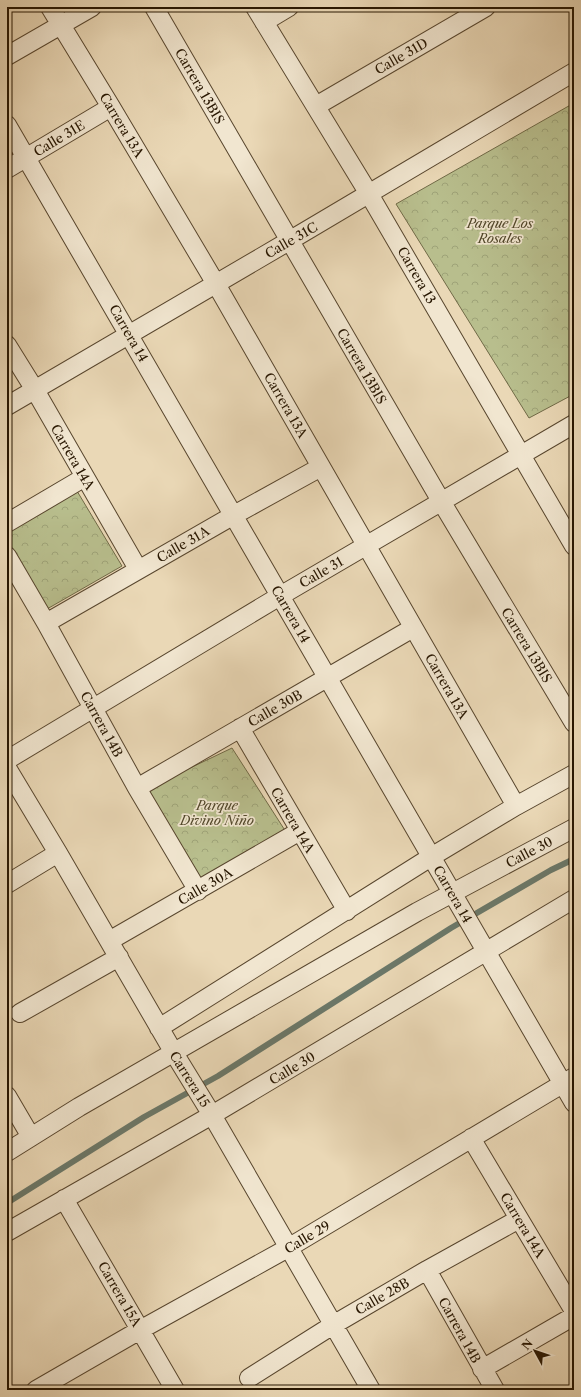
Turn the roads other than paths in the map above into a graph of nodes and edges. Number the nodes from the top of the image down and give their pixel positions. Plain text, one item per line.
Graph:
1 (50, 7) edge
2 (92, 7) edge
3 (154, 7) edge
4 (290, 7) edge
5 (486, 7) edge
6 (260, 14) edge
7 (61, 25) junction
8 (7, 56) edge
9 (574, 72) edge
10 (316, 106) junction
11 (111, 107) junction
12 (7, 125) edge
13 (26, 158) junction
14 (7, 169) edge
15 (370, 194) junction
16 (289, 241) junction
17 (216, 284) junction
18 (130, 335) junction
19 (7, 345) edge
20 (35, 390) junction
21 (7, 406) edge
22 (574, 424) edge
23 (521, 454) junction
24 (321, 466) junction
25 (85, 476) junction
26 (441, 501) junction
27 (234, 515) junction
28 (7, 523) edge
29 (573, 543) edge
30 (366, 545) junction
31 (7, 556) edge
32 (138, 569) junction
33 (280, 596) junction
34 (46, 623) junction
35 (413, 628) junction
36 (327, 677) junction
37 (93, 708) junction
38 (574, 723) edge
39 (240, 728) junction
40 (7, 760) edge
41 (7, 768) edge
42 (574, 774) edge
43 (137, 788) junction
44 (516, 806) junction
45 (574, 828) edge
46 (300, 831) junction
47 (58, 853) junction
48 (431, 858) junction
49 (7, 884) edge
50 (198, 890) junction
51 (574, 899) edge
52 (456, 900) junction
53 (347, 911) junction
54 (109, 941) junction
55 (486, 952) junction
56 (118, 956) junction
57 (20, 1013) dead end
58 (159, 1028) junction
59 (174, 1053) junction
60 (568, 1080) edge
61 (7, 1096) edge
62 (574, 1103) edge
63 (208, 1109) junction
64 (31, 1137) junction
65 (471, 1138) junction
66 (7, 1152) edge
67 (64, 1199) junction
68 (519, 1219) junction
69 (7, 1232) edge
70 (288, 1248) junction
71 (426, 1270) junction
72 (574, 1311) edge
73 (574, 1316) edge
74 (332, 1325) junction
75 (140, 1330) junction
76 (482, 1369) junction
77 (249, 1378) dead end
78 (36, 1390) edge
79 (175, 1390) edge
80 (371, 1390) edge
81 (495, 1390) edge

1 - 7 street, Carrera 13A
2 - 7 street
3 - 16 street, Carrera 13BIS
4 - 6 street
5 - 10 street, Calle 31D
6 - 10 street, Carrera 13
7 - 8 street
7 - 11 street, Carrera 13A
9 - 15 street, Calle 31C
10 - 15 street, Carrera 13
11 - 13 street, Calle 31E
11 - 17 street, Carrera 13A
12 - 13 street, Carrera 14
13 - 14 street, Calle 31E
13 - 18 street, Carrera 14
15 - 16 street, Calle 31C
15 - 23 street, Carrera 13
16 - 17 street, Calle 31C
16 - 26 street, Carrera 13BIS
17 - 18 street, Calle 31C
17 - 24 street, Carrera 13A
18 - 20 street, Calle 31C
18 - 27 street, Carrera 14
19 - 20 street, Carrera 14A
20 - 21 street, Calle 31C
20 - 25 street, Carrera 14A
22 - 23 street, Calle 31
23 - 26 street, Calle 31
23 - 29 street, Carrera 13
24 - 27 street, Calle 31A
24 - 30 street, Carrera 13A
25 - 28 street
25 - 32 street, Carrera 14A
26 - 30 street, Calle 31
26 - 38 street, Carrera 13BIS
27 - 32 street, Calle 31A
27 - 33 street, Carrera 14
30 - 33 street, Calle 31
30 - 35 street, Carrera 13A
31 - 34 street, Carrera 14B
32 - 34 street, Calle 31A
33 - 36 street, Carrera 14
33 - 37 street, Calle 31
34 - 37 street, Carrera 14B
35 - 36 street, Calle 30B
35 - 44 street, Carrera 13A
36 - 39 street, Calle 30B
36 - 48 street, Carrera 14
37 - 40 street, Calle 31
37 - 43 street, Carrera 14B
39 - 43 street, Calle 30B
39 - 46 street, Carrera 14A
41 - 47 street, Carrera 15
42 - 44 street
43 - 50 street, Carrera 14B
44 - 48 street
45 - 52 street, Calle 30
46 - 50 street, Calle 30A
46 - 53 street, Carrera 14A
47 - 49 street
47 - 54 street, Carrera 15
48 - 52 street, Carrera 14
48 - 53 street
50 - 54 street, Calle 30A
51 - 55 street, Calle 30
52 - 55 street, Carrera 14
52 - 59 street, Calle 30
53 - 58 street
54 - 56 street, Carrera 15
55 - 60 street, Carrera 14
55 - 63 street, Calle 30
56 - 57 street
56 - 58 street, Carrera 15
58 - 59 street, Carrera 15
59 - 63 street, Carrera 15
59 - 64 street, Calle 30
60 - 62 street, Carrera 14
60 - 65 street, Calle 29
61 - 64 street
63 - 67 street, Calle 30
63 - 70 street, Carrera 15
64 - 66 street, Calle 30
65 - 68 street, Carrera 14A
65 - 70 street, Calle 29
67 - 69 street, Calle 30
67 - 75 street, Carrera 15A
68 - 71 street, Calle 28B
68 - 72 street, Carrera 14A
70 - 74 street, Carrera 15
70 - 75 street, Calle 29
71 - 74 street, Calle 28B
71 - 76 street, Carrera 14B
73 - 76 street
74 - 77 street, Calle 28B
74 - 80 street, Carrera 15
75 - 78 street, Calle 29
75 - 79 street, Carrera 15A
76 - 81 street, Carrera 14B

